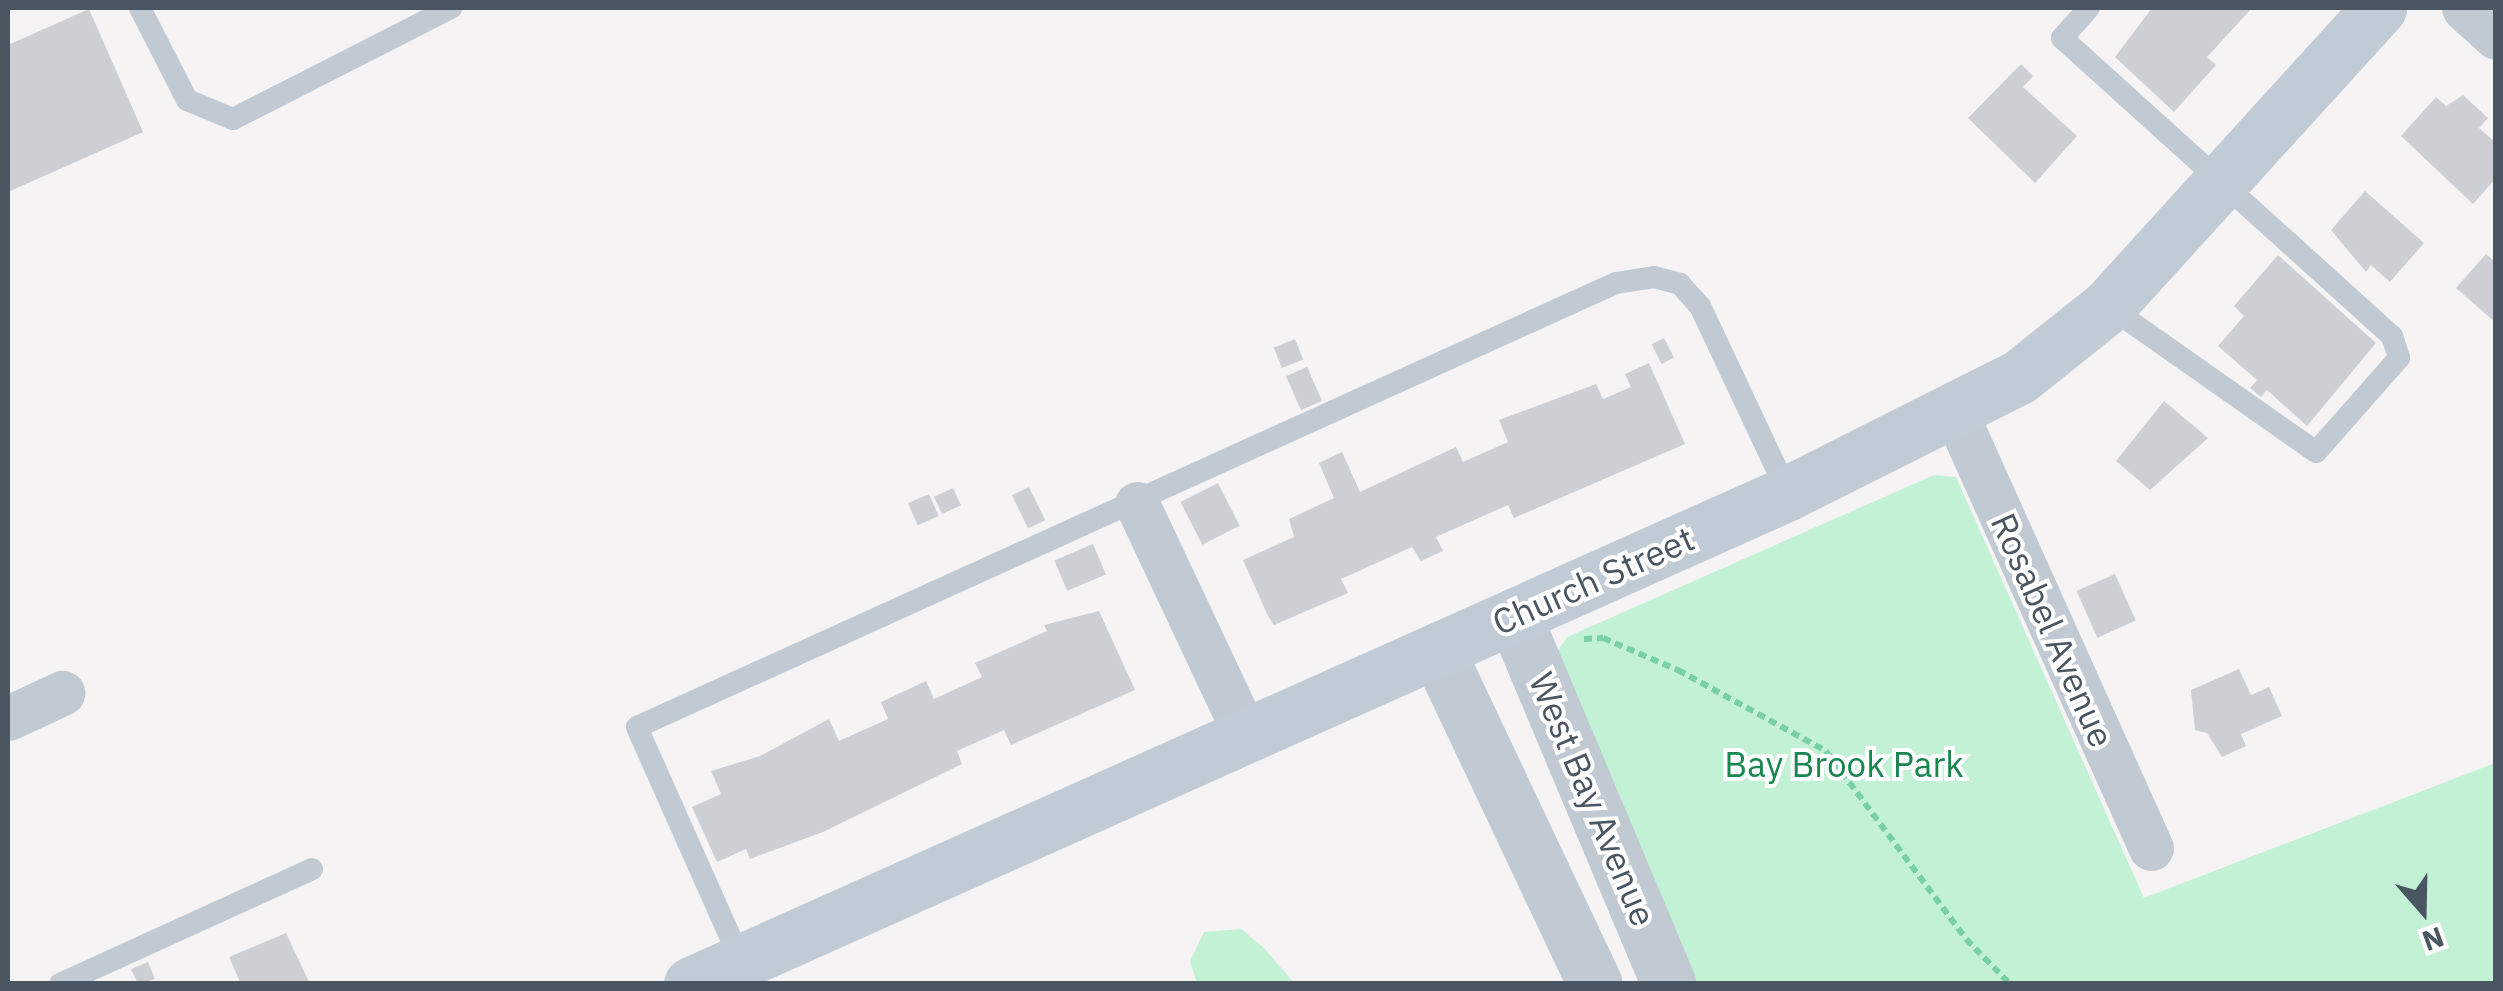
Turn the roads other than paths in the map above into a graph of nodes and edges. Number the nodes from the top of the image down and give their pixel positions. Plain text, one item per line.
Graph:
1 (140, 8) edge
2 (452, 8) edge
3 (2089, 8) edge
4 (2378, 8) edge
5 (2464, 8) edge
6 (2496, 36) edge
7 (2220, 184) junction
8 (2108, 306) junction
9 (1954, 412) junction
10 (1788, 494) junction
11 (1138, 504) junction
12 (1514, 616) junction
13 (1437, 650) junction
14 (62, 694) dead end
15 (8, 718) edge
16 (1246, 736) junction
17 (2151, 848) dead end
18 (312, 869) dead end
19 (741, 961) junction
20 (60, 984) edge
21 (691, 984) edge
22 (1595, 984) edge
23 (1668, 984) edge

1 - 2 lane
3 - 7 lane
4 - 7 main road, Church Street
5 - 6 street
7 - 8 main road, Church Street
7 - 8 lane
8 - 9 main road, Church Street
9 - 10 main road, Church Street
9 - 17 street, Rosabel Avenue
10 - 11 lane
10 - 12 main road, Church Street
11 - 16 street
11 - 19 lane
12 - 13 main road, Church Street
12 - 23 street, West Bay Avenue
13 - 16 main road, Church Street
13 - 22 street
14 - 15 street
16 - 19 main road, Church Street
18 - 20 lane
19 - 21 main road, Church Street

